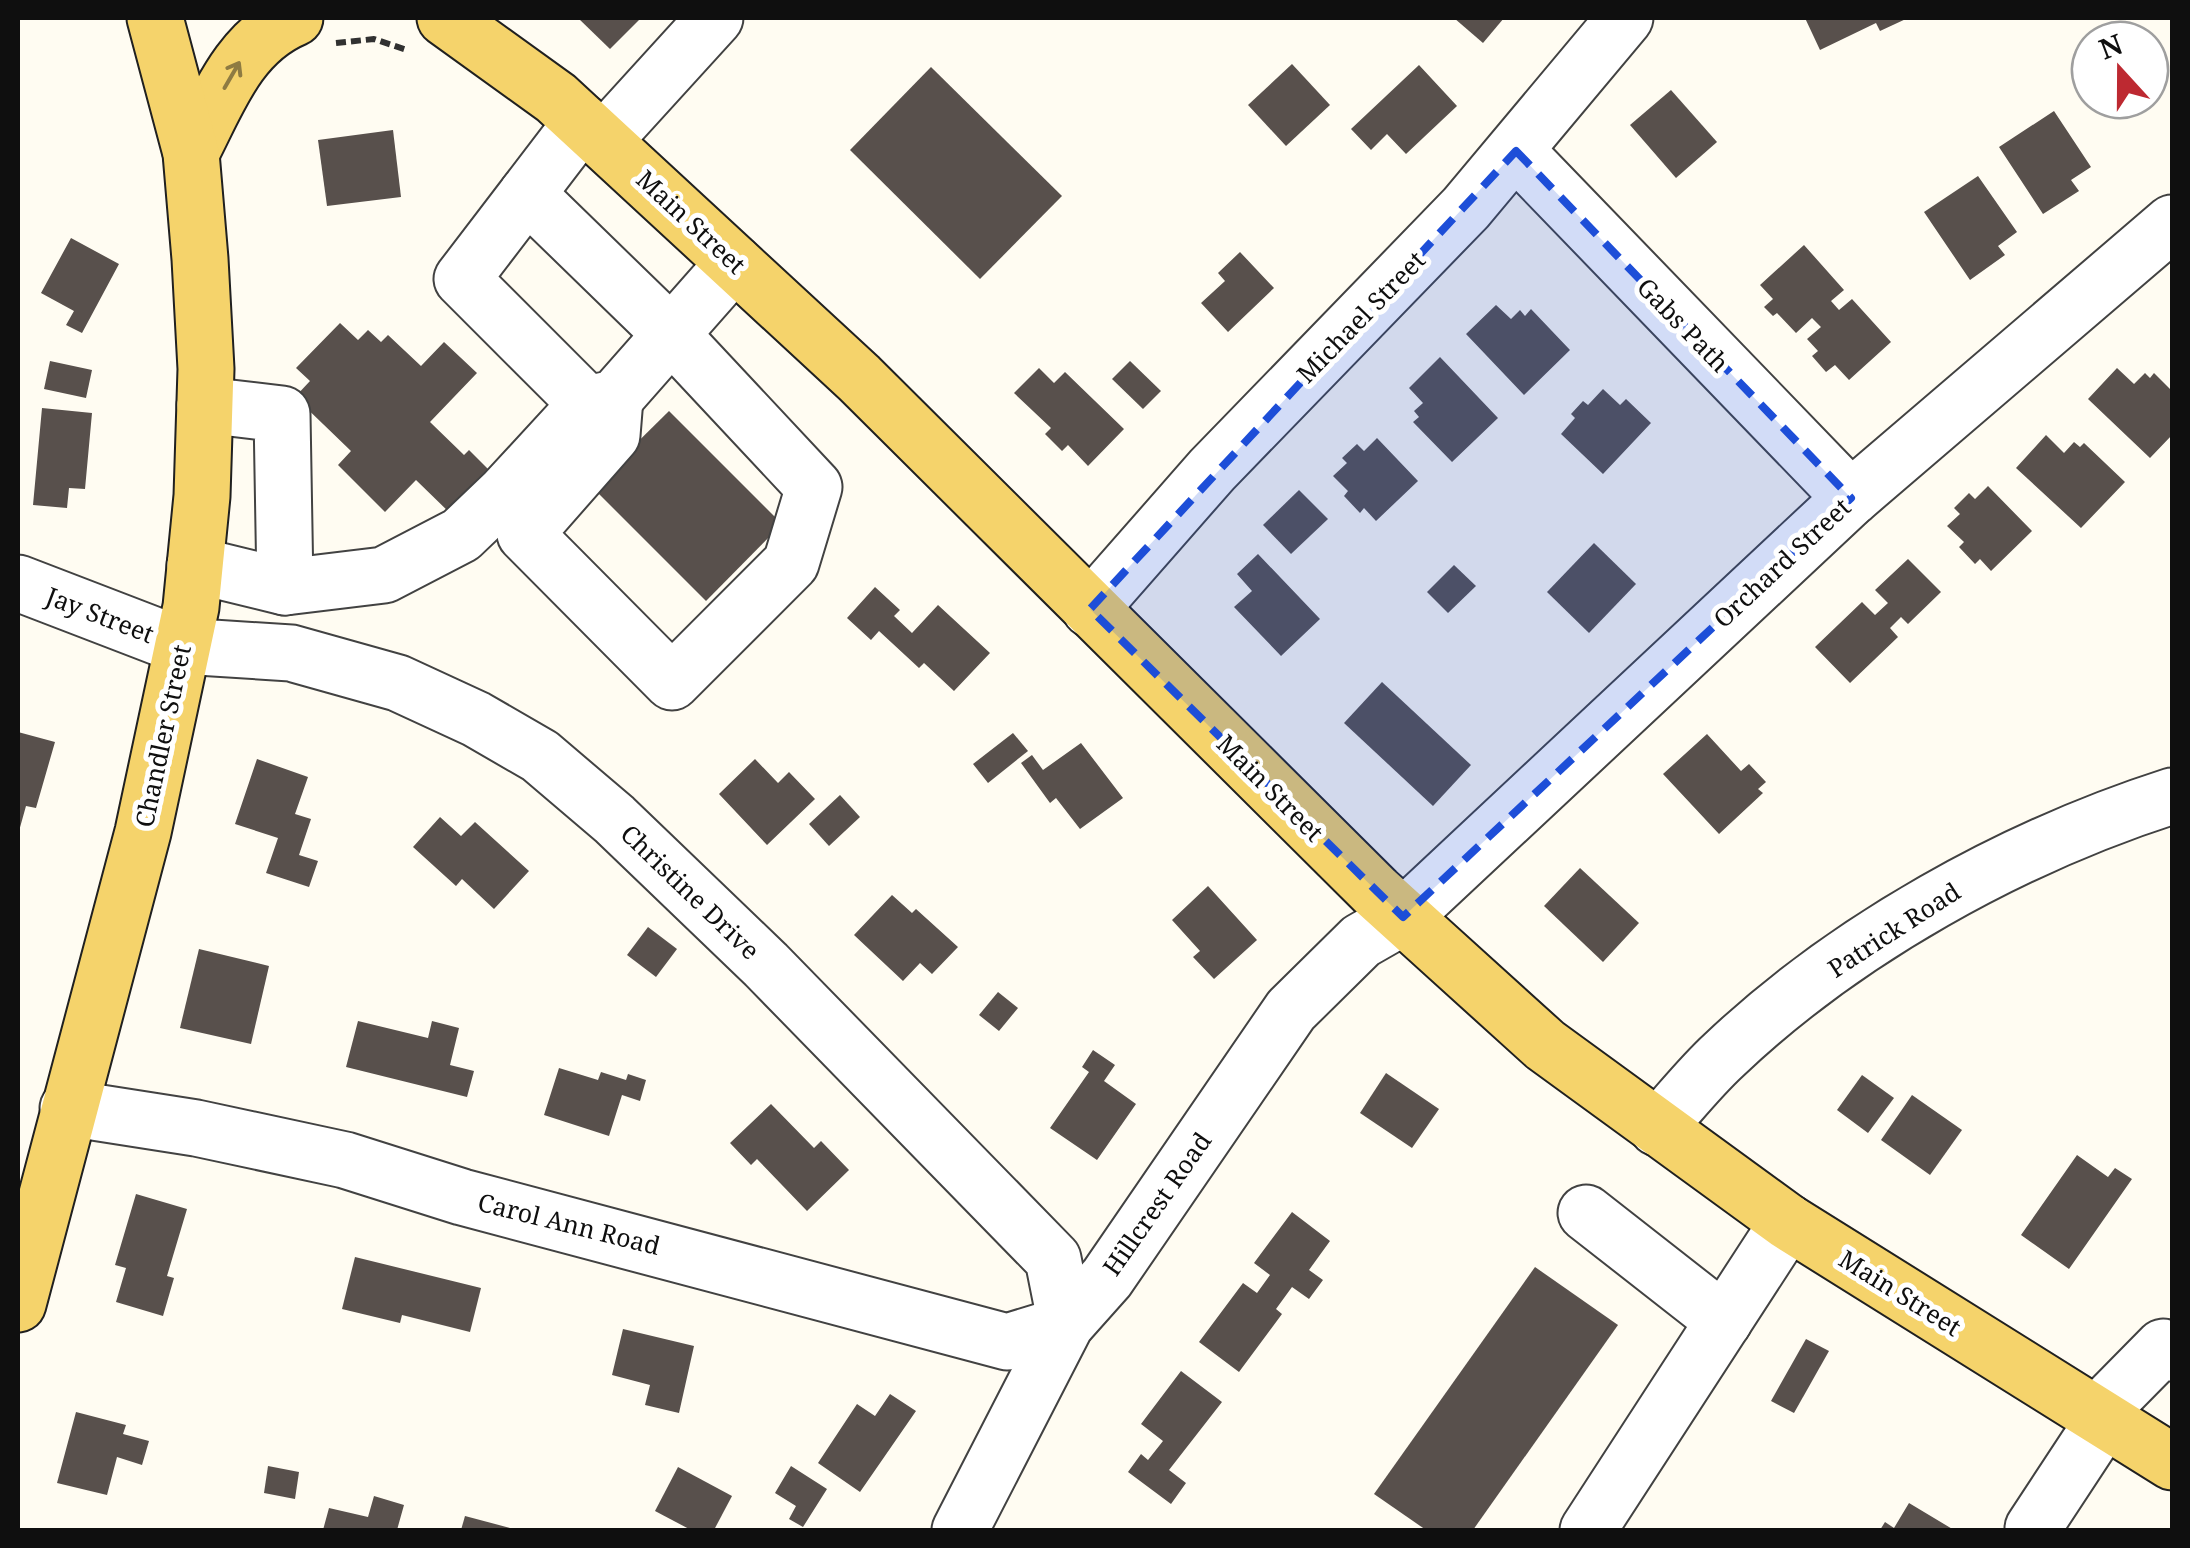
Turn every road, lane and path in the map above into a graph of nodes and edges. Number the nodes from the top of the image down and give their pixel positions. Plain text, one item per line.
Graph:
1 (155, 18) edge
2 (715, 18) edge
3 (1625, 18) edge
4 (309, 31) edge
5 (427, 34) edge
6 (593, 132) junction
7 (1516, 151) junction
8 (192, 153) junction
9 (527, 194) junction
10 (2172, 224) edge
11 (734, 263) junction
12 (670, 333) junction
13 (601, 401) junction
14 (205, 405) junction
15 (1851, 498) junction
16 (195, 565) junction
17 (18, 583) edge
18 (285, 587) junction
19 (1090, 609) junction
20 (182, 646) junction
21 (2172, 796) edge
22 (1404, 917) junction
23 (68, 1108) junction
24 (1657, 1128) junction
25 (1586, 1214) dead end
26 (1788, 1222) junction
27 (18, 1304) edge
28 (1724, 1321) junction
29 (1066, 1324) junction
30 (2172, 1354) edge
31 (2100, 1418) junction
32 (2172, 1462) edge
33 (960, 1530) edge
34 (1588, 1530) edge
35 (2032, 1530) edge

1 - 8 main road, Chandler Street
2 - 6 street
3 - 7 street, Michael Street
4 - 5 path
8 -> 4 main road
5 - 6 main road, Main Street
6 - 9 street
6 - 11 main road, Main Street
7 - 15 street, Gabs Path
7 - 19 street, Michael Street
8 - 14 main road, Chandler Street
9 - 12 street
9 - 13 street
10 - 15 street, Orchard Street
11 - 12 street
11 - 19 main road, Main Street
12 - 13 street
12 - 13 street
13 - 18 street
14 - 16 main road, Chandler Street
14 - 18 street
15 - 22 street, Orchard Street
16 - 18 street
16 - 20 main road, Chandler Street
17 - 20 street, Jay Street
19 - 22 main road, Main Street
20 - 23 main road, Chandler Street
20 - 29 street, Christine Drive
21 - 24 street, Patrick Road
22 - 24 main road, Main Street
22 - 29 street, Hillcrest Road
23 - 27 main road, Chandler Street
23 - 29 street, Carol Ann Road
24 - 26 main road, Main Street
25 - 28 street
26 - 28 street
26 - 31 main road, Main Street
28 - 34 street
29 - 33 street, Hillcrest Road
30 - 31 street
31 - 32 main road, Main Street
31 - 35 street

